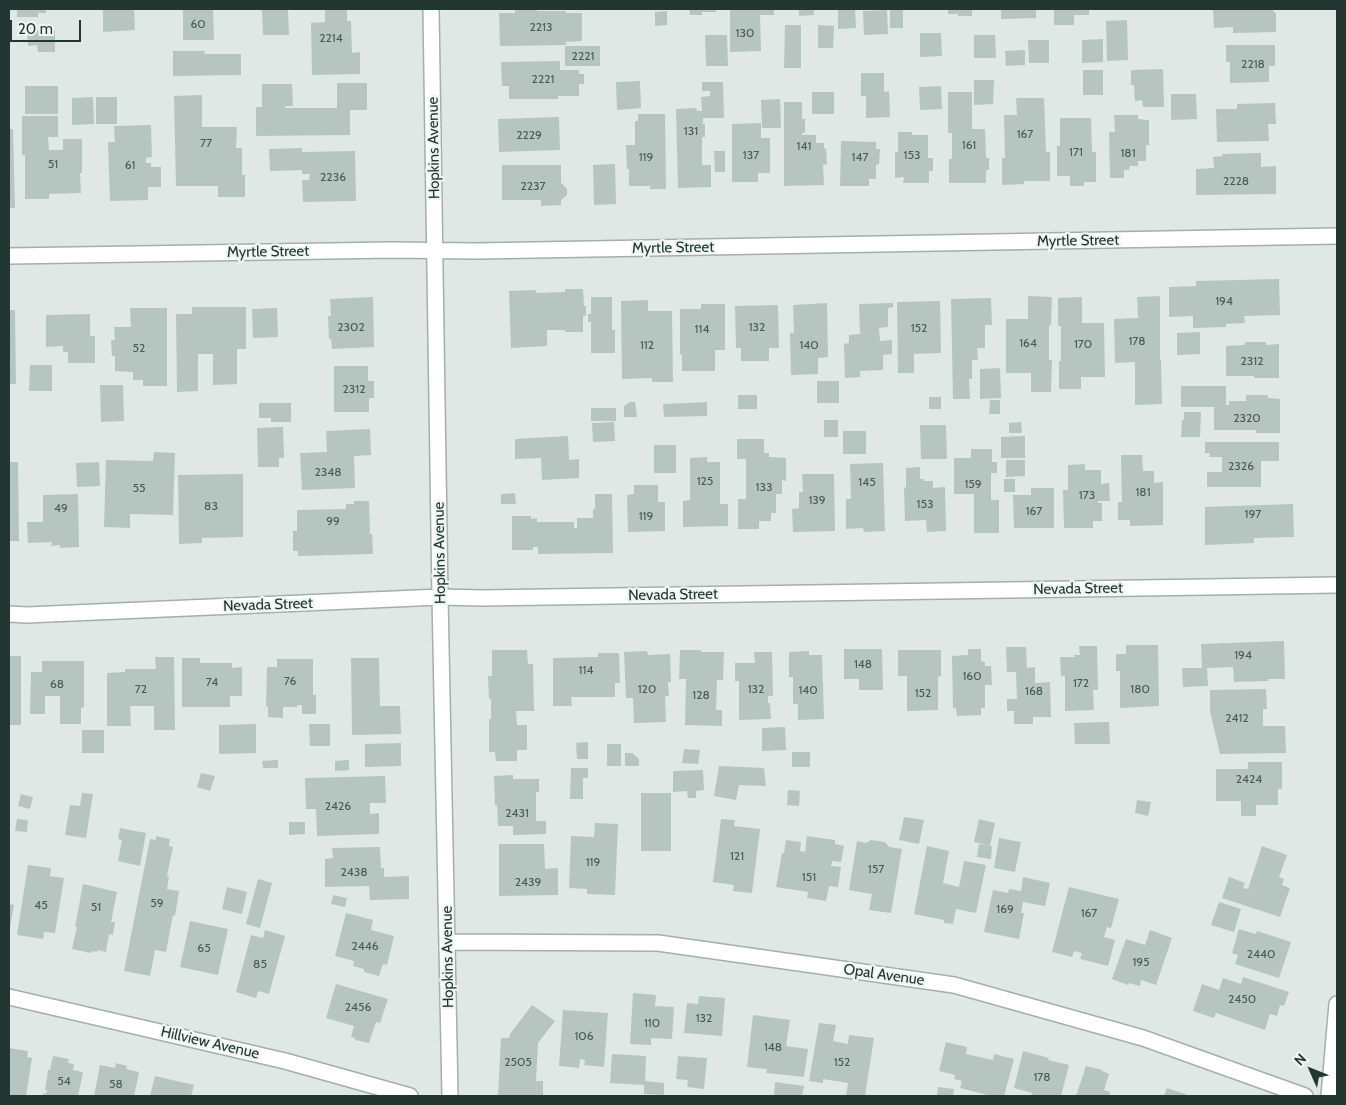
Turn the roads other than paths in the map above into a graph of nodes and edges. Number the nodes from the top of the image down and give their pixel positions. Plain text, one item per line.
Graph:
1 (431, 9) edge
2 (1337, 236) edge
3 (435, 251) junction
4 (9, 256) edge
5 (1337, 585) edge
6 (440, 597) junction
7 (9, 614) edge
8 (447, 942) junction
9 (9, 997) edge
10 (1337, 1004) edge
11 (410, 1096) edge
12 (450, 1096) edge
13 (1305, 1096) edge
14 (1329, 1096) edge

1 - 3 street, Hopkins Avenue
2 - 3 street, Myrtle Street
3 - 4 street, Myrtle Street
3 - 6 street, Hopkins Avenue
5 - 6 street, Nevada Street
6 - 7 street, Nevada Street
6 - 8 street, Hopkins Avenue
8 - 12 street, Hopkins Avenue
8 - 13 street, Opal Avenue
9 - 11 street, Hillview Avenue
10 - 14 street

